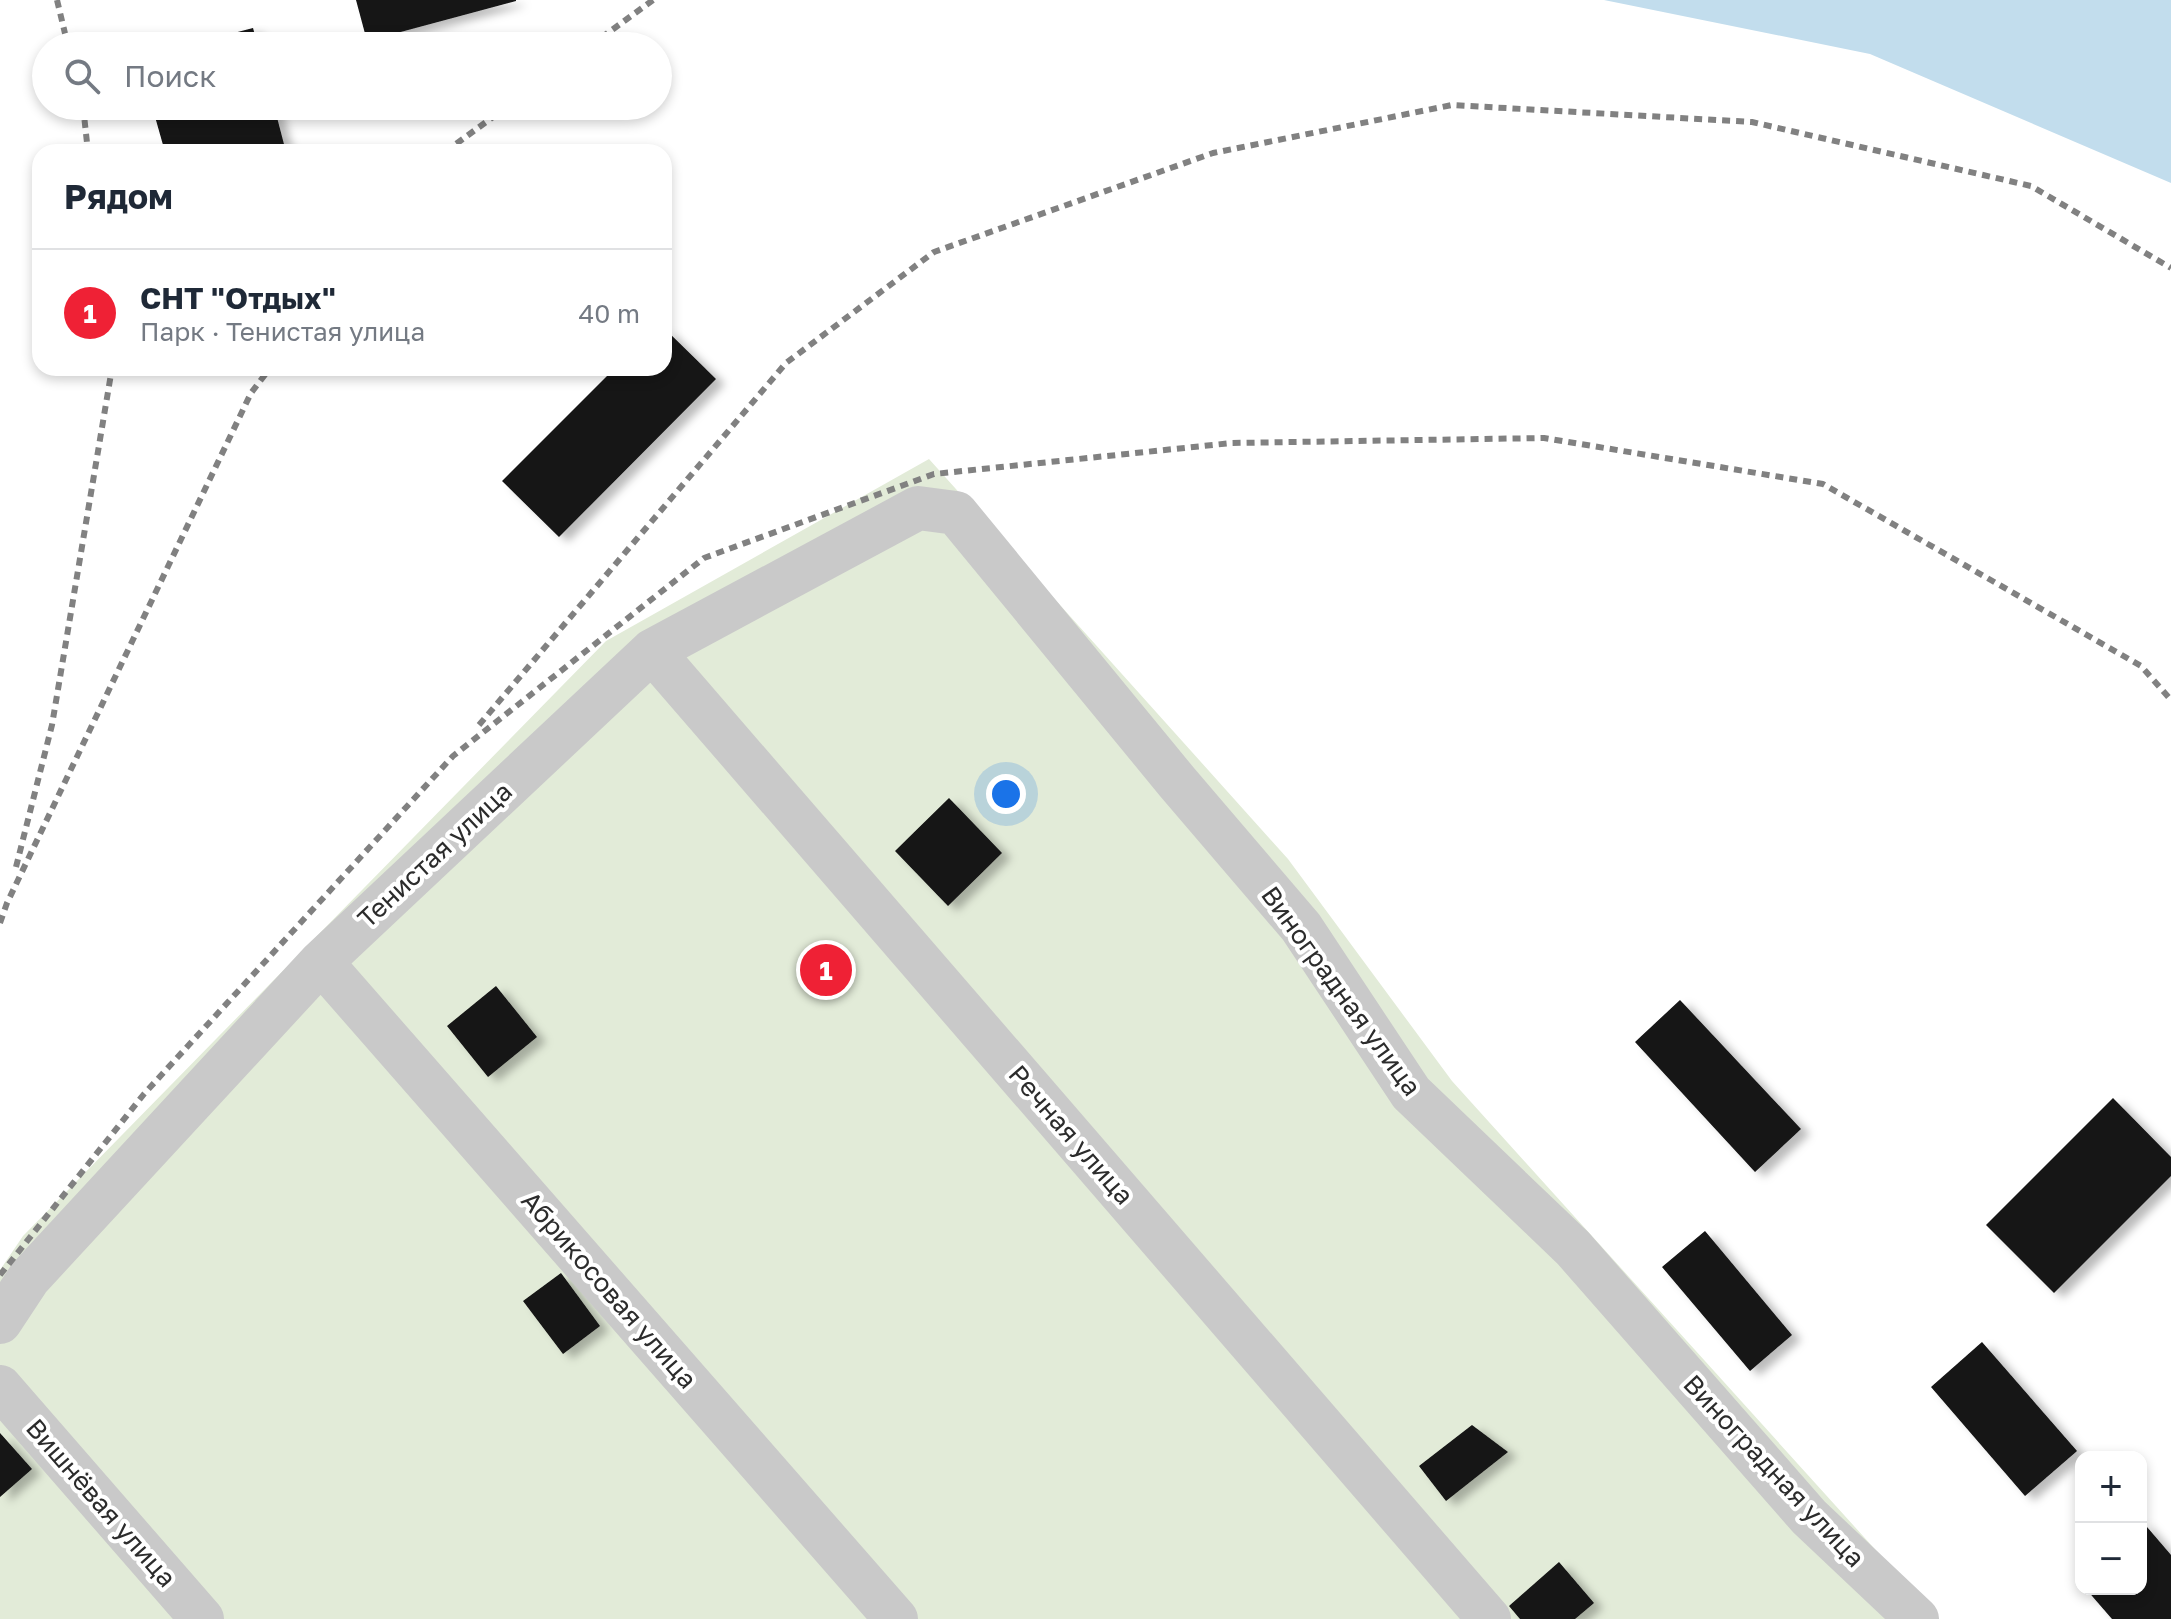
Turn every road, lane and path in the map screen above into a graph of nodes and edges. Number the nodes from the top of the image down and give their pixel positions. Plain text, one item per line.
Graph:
1 (956, 513) joint
2 (652, 651) junction
3 (321, 962) junction
4 (0, 1322) edge
5 (0, 1387) edge
6 (202, 1619) edge
7 (896, 1619) edge
8 (1489, 1619) edge
9 (1917, 1619) edge

1 - 2 street, Тенистая улица
1 - 9 street, Виноградная улица
2 - 3 street, Тенистая улица
2 - 8 street, Речная улица
3 - 4 street, Тенистая улица
3 - 7 street, Абрикосовая улица
5 - 6 street, Вишнёвая улица

